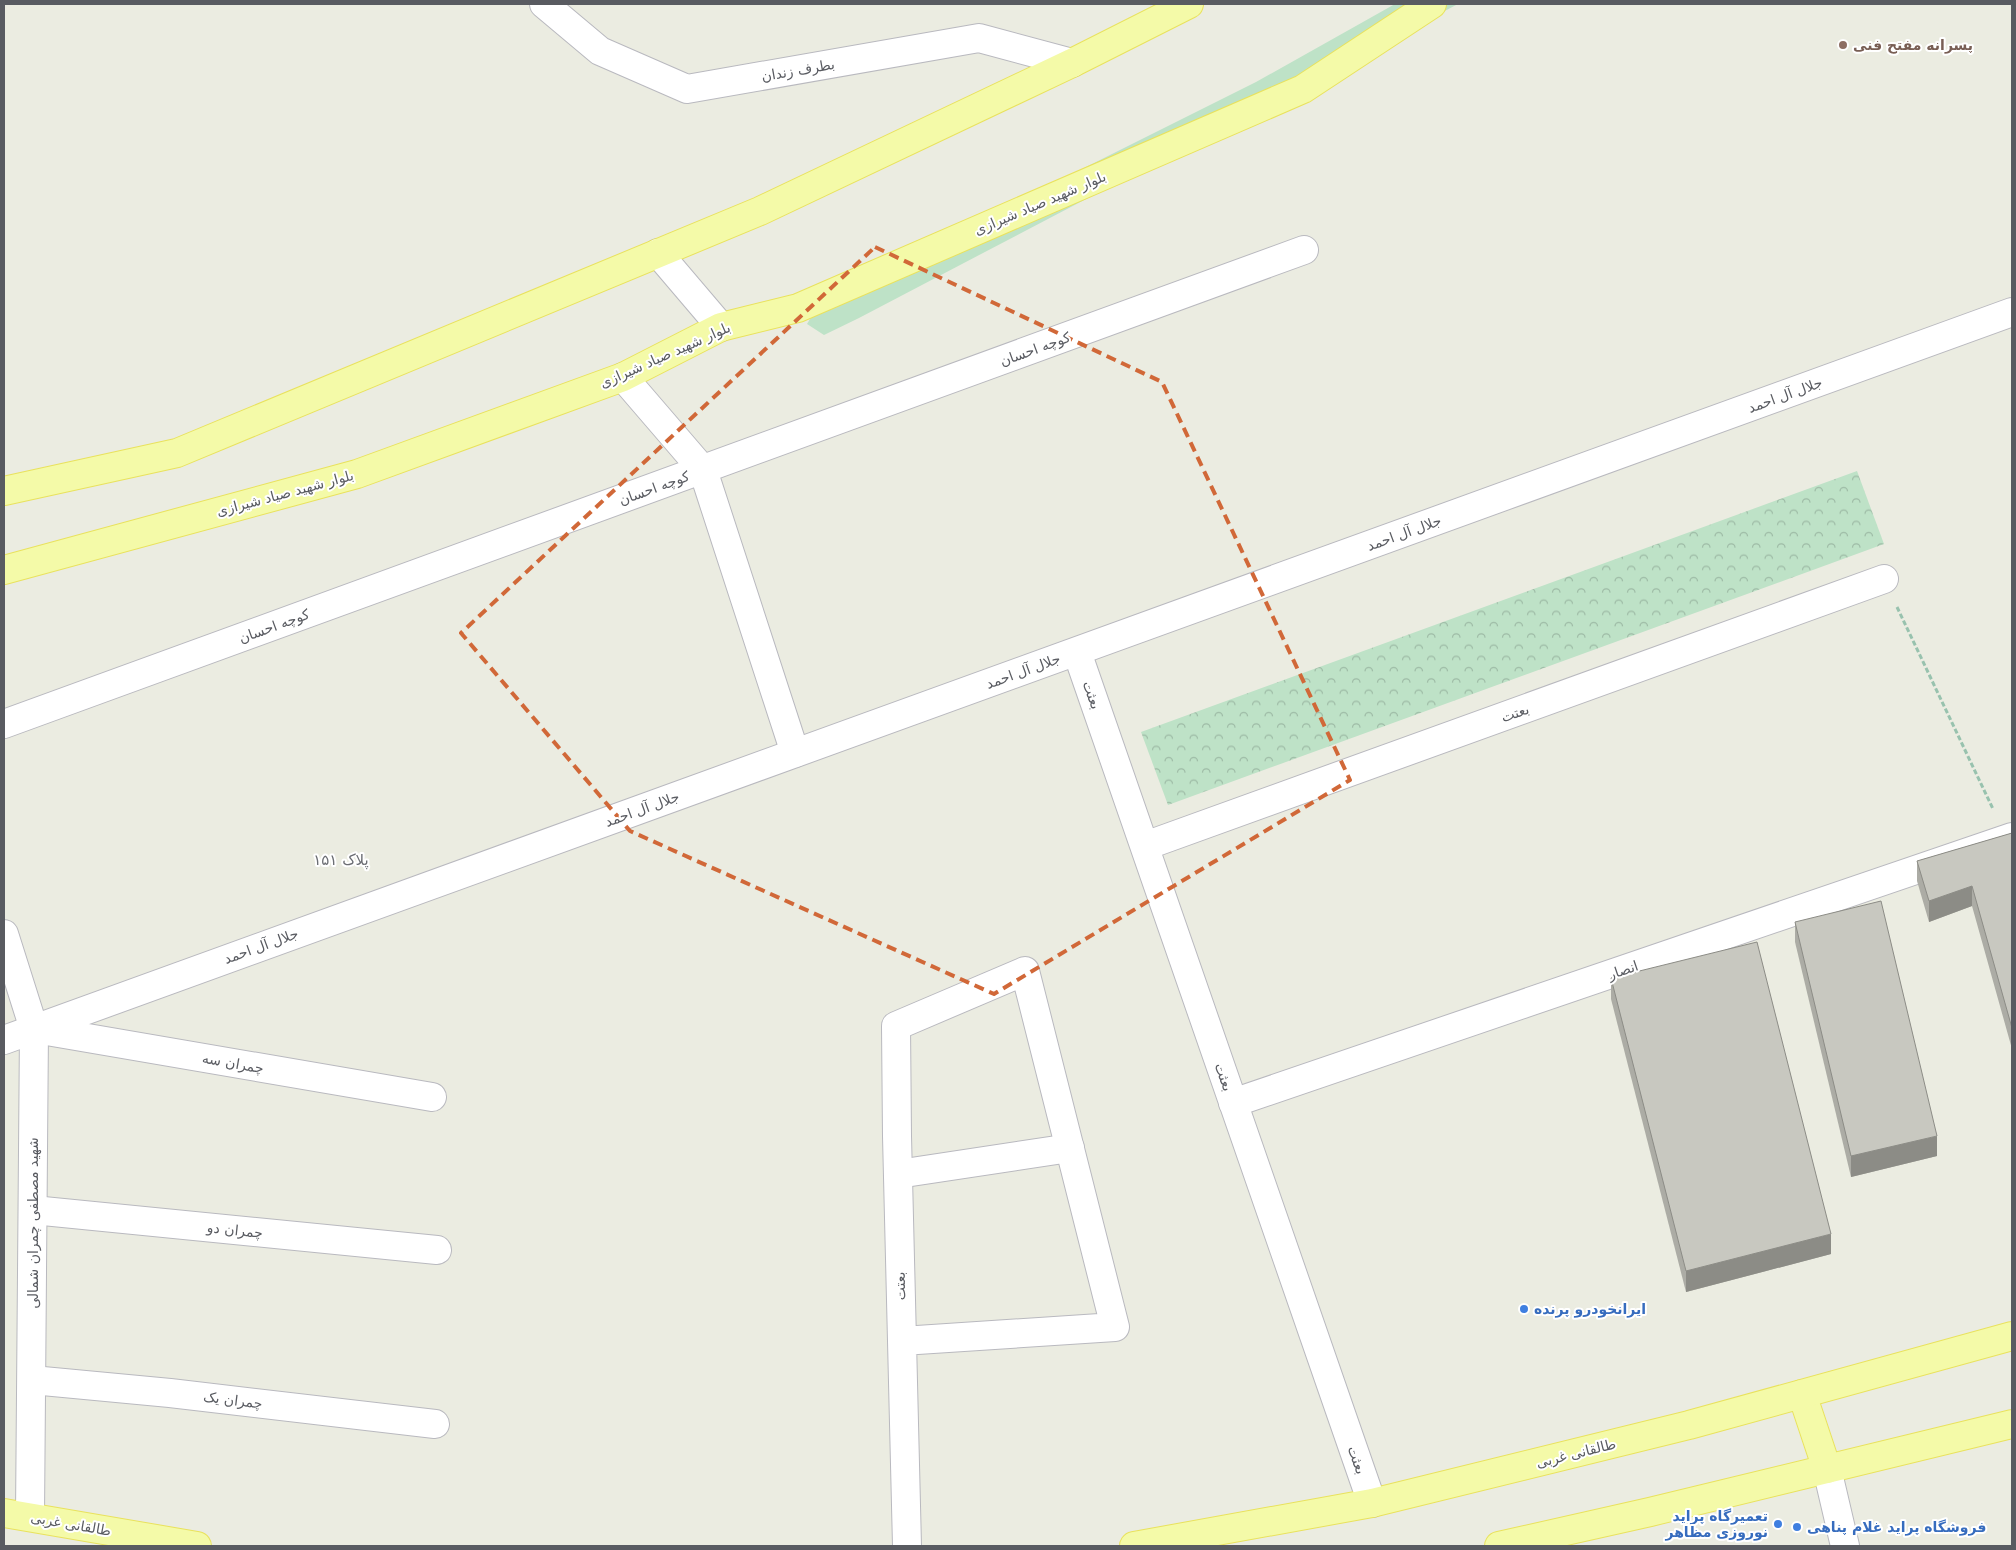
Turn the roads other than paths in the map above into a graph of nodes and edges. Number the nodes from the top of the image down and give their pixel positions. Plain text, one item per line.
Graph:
1 (544, 4) edge
2 (1190, 4) edge
3 (1432, 4) edge
4 (1072, 64) junction
5 (1304, 250) dead end
6 (658, 253) junction
7 (2012, 312) edge
8 (721, 328) junction
9 (623, 377) junction
10 (703, 470) junction
11 (4, 491) edge
12 (4, 570) edge
13 (1884, 579) road end
14 (1077, 652) junction
15 (4, 724) edge
16 (795, 753) junction
17 (2009, 838) edge
18 (1145, 846) junction
19 (4, 934) edge
20 (34, 1029) junction
21 (4, 1040) edge
22 (432, 1097) dead end
23 (1233, 1103) junction
24 (1070, 1148) junction
25 (898, 1174) junction
26 (33, 1210) junction
27 (437, 1250) dead end
28 (2012, 1336) edge
29 (902, 1341) junction
30 (32, 1380) junction
31 (1802, 1394) junction
32 (435, 1424) dead end
33 (2012, 1424) edge
34 (1827, 1469) junction
35 (1372, 1503) junction
36 (17, 1514) edge
37 (1512, 1545) edge
38 (197, 1546) edge
39 (907, 1546) edge
40 (1134, 1546) edge
41 (1845, 1546) edge

1 - 4 street, بطرف زندان
2 - 4 main road
3 - 8 main road, بلوار شهید صیاد شیرازی
4 - 6 main road
5 - 10 street, کوچه احسان
6 - 8 street
6 - 11 main road
7 - 14 street, جلال آل احمد
8 - 9 main road, بلوار شهید صیاد شیرازی
9 - 10 street
9 - 12 main road, بلوار شهید صیاد شیرازی
10 - 15 street, کوچه احسان
10 - 16 street
13 - 18 street, بعتت
14 - 16 street, جلال آل احمد
14 - 18 street, بعثت
16 - 20 street, جلال آل احمد
17 - 23 street, انصار
18 - 23 street, بعثت
19 - 20 street, شهید مصطفی چمران شمالی
20 - 21 street, جلال آل احمد
20 - 22 street, چمران سه
20 - 26 street, شهید مصطفی چمران شمالی
23 - 35 street, بعثت
24 - 25 street
24 - 25 street, بعتت
24 - 29 street
25 - 29 street, بعتت
26 - 27 street, چمران دو
26 - 30 street, شهید مصطفی چمران شمالی
28 - 31 main road, طالقانی غربی
29 - 39 street, بعتت
30 - 32 street, چمران یک
30 - 36 street, شهید مصطفی چمران شمالی
31 - 34 main road
31 - 35 main road, طالقانی غربی
33 - 34 main road
34 - 37 main road
34 - 41 street
35 - 40 main road, طالقانی غربی
36 - 38 main road, طالقانی غربی

